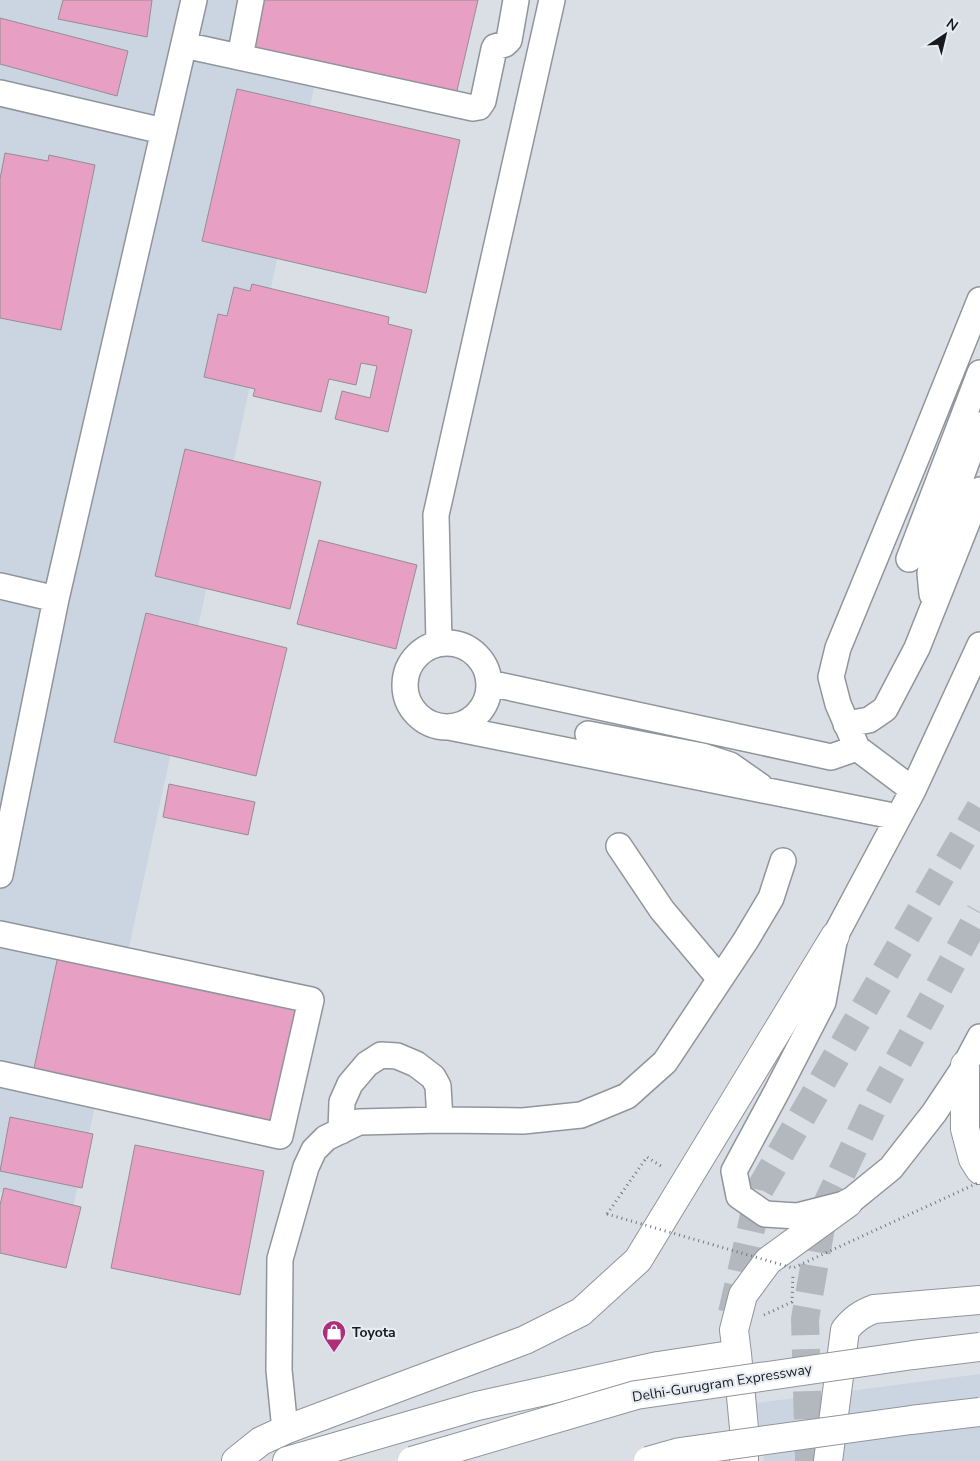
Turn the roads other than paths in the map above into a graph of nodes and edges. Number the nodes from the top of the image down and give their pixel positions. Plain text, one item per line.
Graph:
1 (194, 0) edge
2 (251, 0) edge
3 (552, 0) edge
4 (507, 4) edge
5 (184, 45) junction
6 (240, 57) junction
7 (0, 93) edge
8 (163, 131) junction
9 (980, 300) edge
10 (980, 373) edge
11 (980, 425) edge
12 (980, 490) edge
13 (909, 559) dead end
14 (0, 586) edge
15 (56, 599) junction
16 (933, 609) junction
17 (439, 643) junction
18 (980, 645) edge
19 (489, 683) junction
20 (846, 724) junction
21 (449, 727) junction
22 (588, 734) dead end
23 (857, 748) junction
24 (912, 790) junction
25 (768, 791) junction
26 (898, 817) junction
27 (619, 846) dead end
28 (783, 861) dead end
29 (0, 875) edge
30 (0, 934) edge
31 (834, 936) junction
32 (720, 979) junction
33 (980, 1037) edge
34 (965, 1065) junction
35 (0, 1074) edge
36 (440, 1120) junction
37 (341, 1131) junction
38 (980, 1170) edge
39 (848, 1203) junction
40 (980, 1300) edge
41 (980, 1347) edge
42 (737, 1354) junction
43 (980, 1412) edge
44 (285, 1430) junction
45 (236, 1461) edge
46 (287, 1461) edge
47 (412, 1461) edge
48 (648, 1461) edge
49 (744, 1461) edge
50 (828, 1461) edge

1 - 5 street
2 - 6 street
3 - 17 street
4 - 6 street
5 - 6 street
5 - 8 street
7 - 8 street
8 - 15 street
9 - 20 street
10 - 13 street
11 - 16 street
12 - 16 street
14 - 15 street
15 - 29 street
16 - 20 street
17 - 19 street
17 - 21 street
18 - 24 street
19 - 21 street
19 - 23 street
20 - 23 street
21 - 25 street
22 - 25 street
23 - 24 street
24 - 26 street
25 - 26 street
26 - 31 street
27 - 32 street
28 - 32 street
30 - 35 street
31 - 39 street
31 - 44 main road
32 - 36 street
33 - 34 street
34 - 38 main road
34 - 39 street
36 - 37 street
36 - 37 street
37 - 44 street
39 - 42 main road
40 - 50 main road
41 - 47 main road, Delhi-Gurugram Expressway, bridge
42 - 46 main road
42 - 49 main road
43 - 48 main road, bridge
44 - 45 main road

